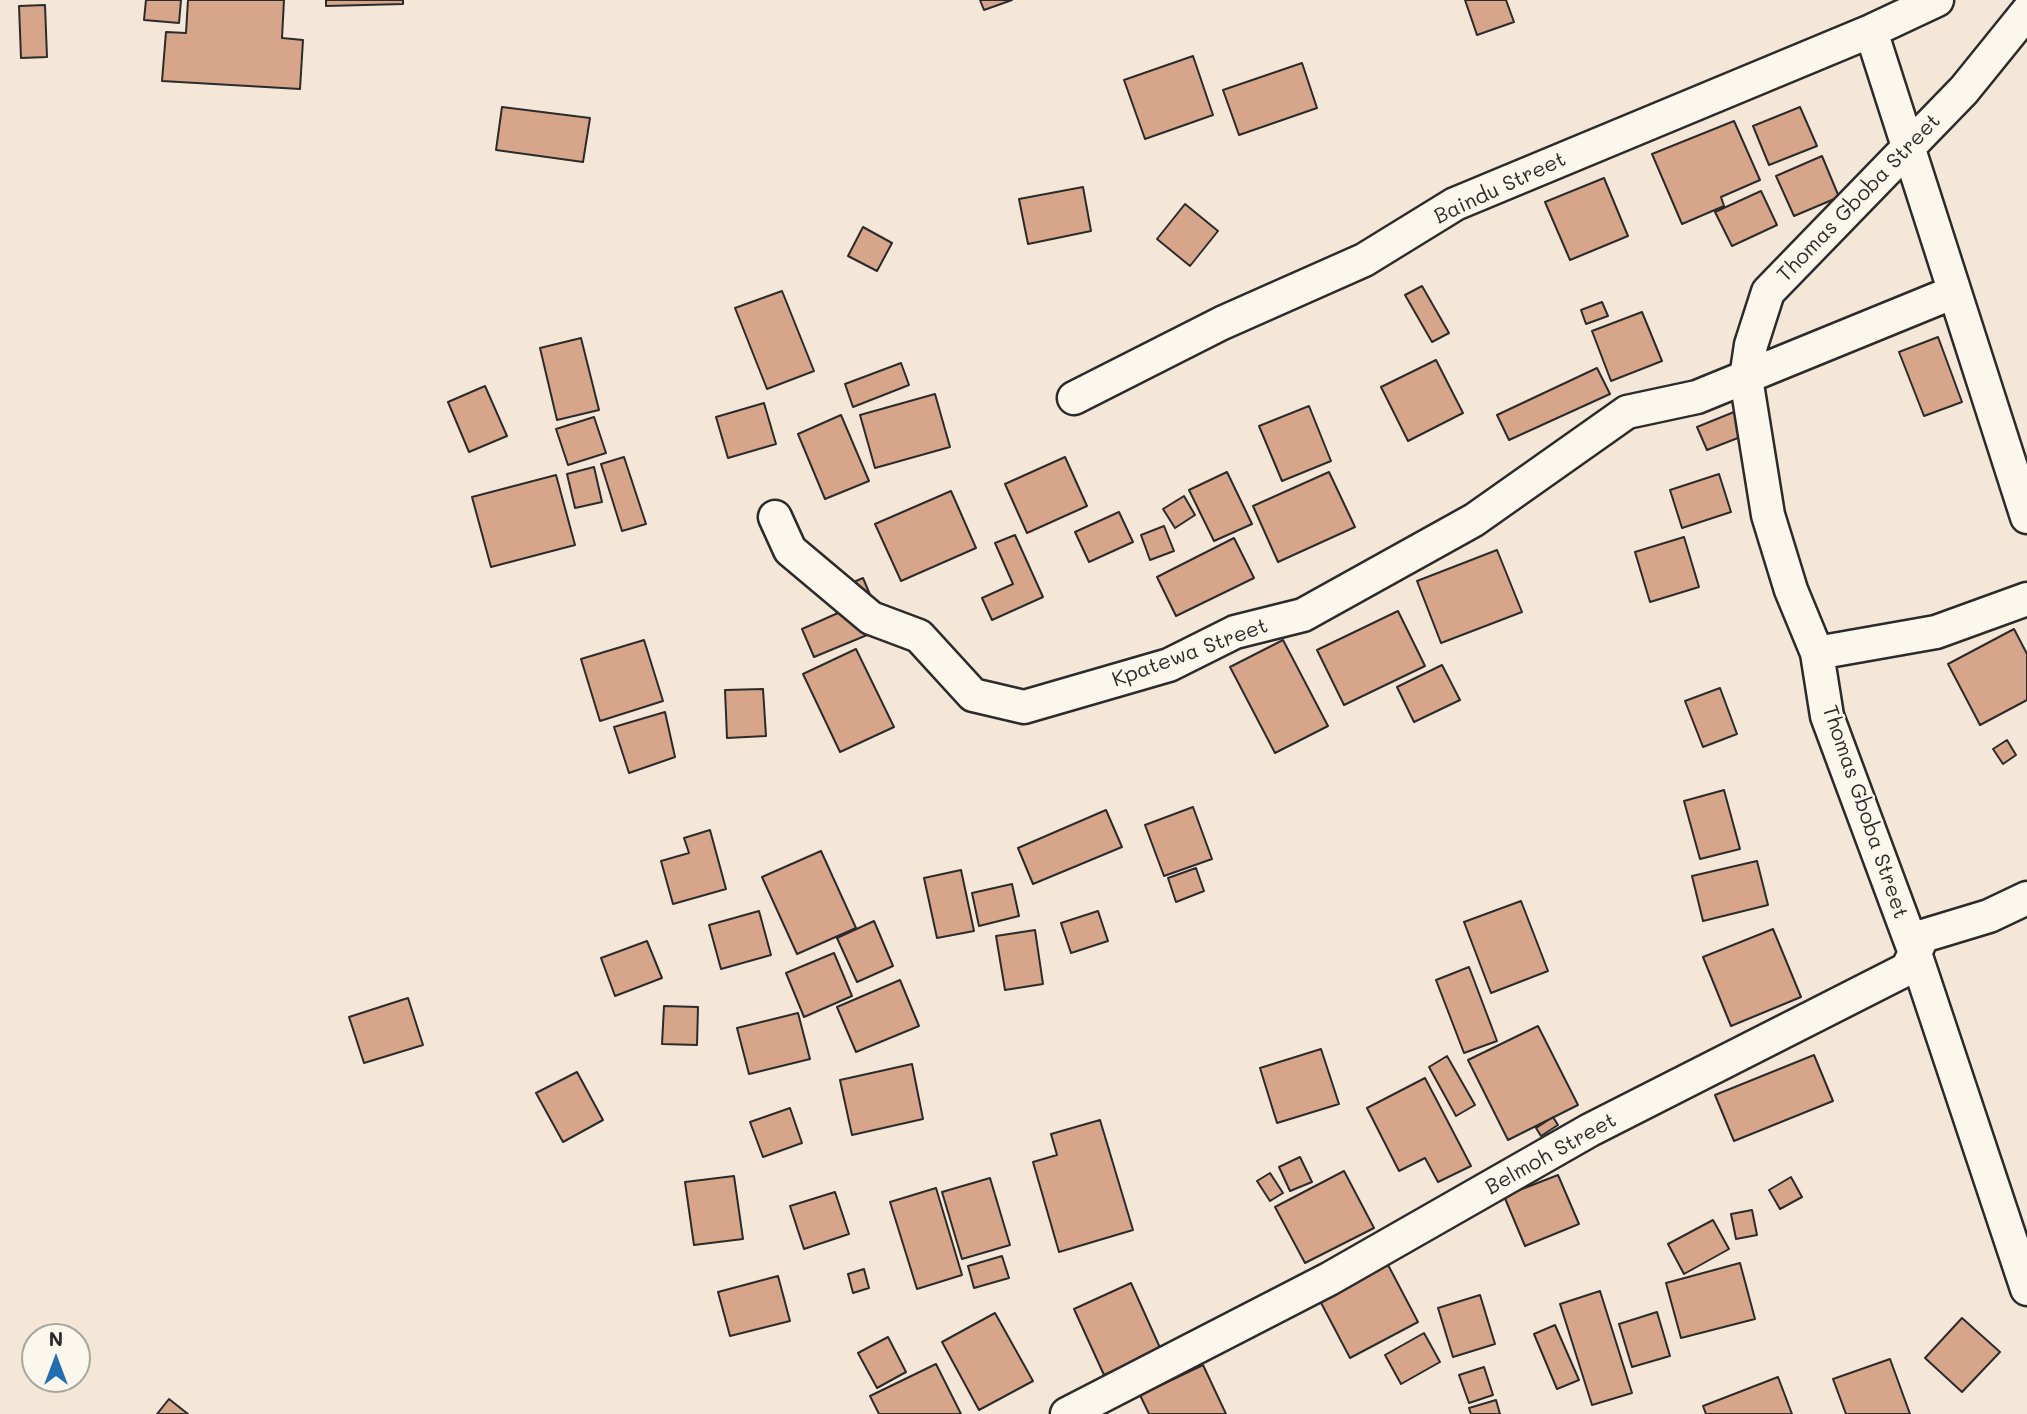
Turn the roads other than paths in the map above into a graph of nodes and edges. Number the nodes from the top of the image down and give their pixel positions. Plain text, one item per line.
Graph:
1 (1937, 0) edge
2 (2027, 12) edge
3 (1871, 31) junction
4 (1910, 145) junction
5 (1954, 292) junction
6 (1746, 378) junction
7 (1074, 398) dead end
8 (775, 517) dead end
9 (2027, 517) edge
10 (2027, 599) edge
11 (1816, 653) junction
12 (2027, 898) edge
13 (1915, 953) junction
14 (2027, 1289) edge
15 (1067, 1414) edge

1 - 3 street, Baindu Street
2 - 4 street, Thomas Gboba Street
3 - 4 street
3 - 7 street, Baindu Street
4 - 5 street
4 - 6 street, Thomas Gboba Street
5 - 6 street, Kpatewa Street
5 - 9 street
6 - 8 street, Kpatewa Street
6 - 11 street, Thomas Gboba Street
10 - 11 street
11 - 13 street, Thomas Gboba Street
12 - 13 street, Belmoh Street
13 - 14 street, Thomas Gboba Street
13 - 15 street, Belmoh Street

